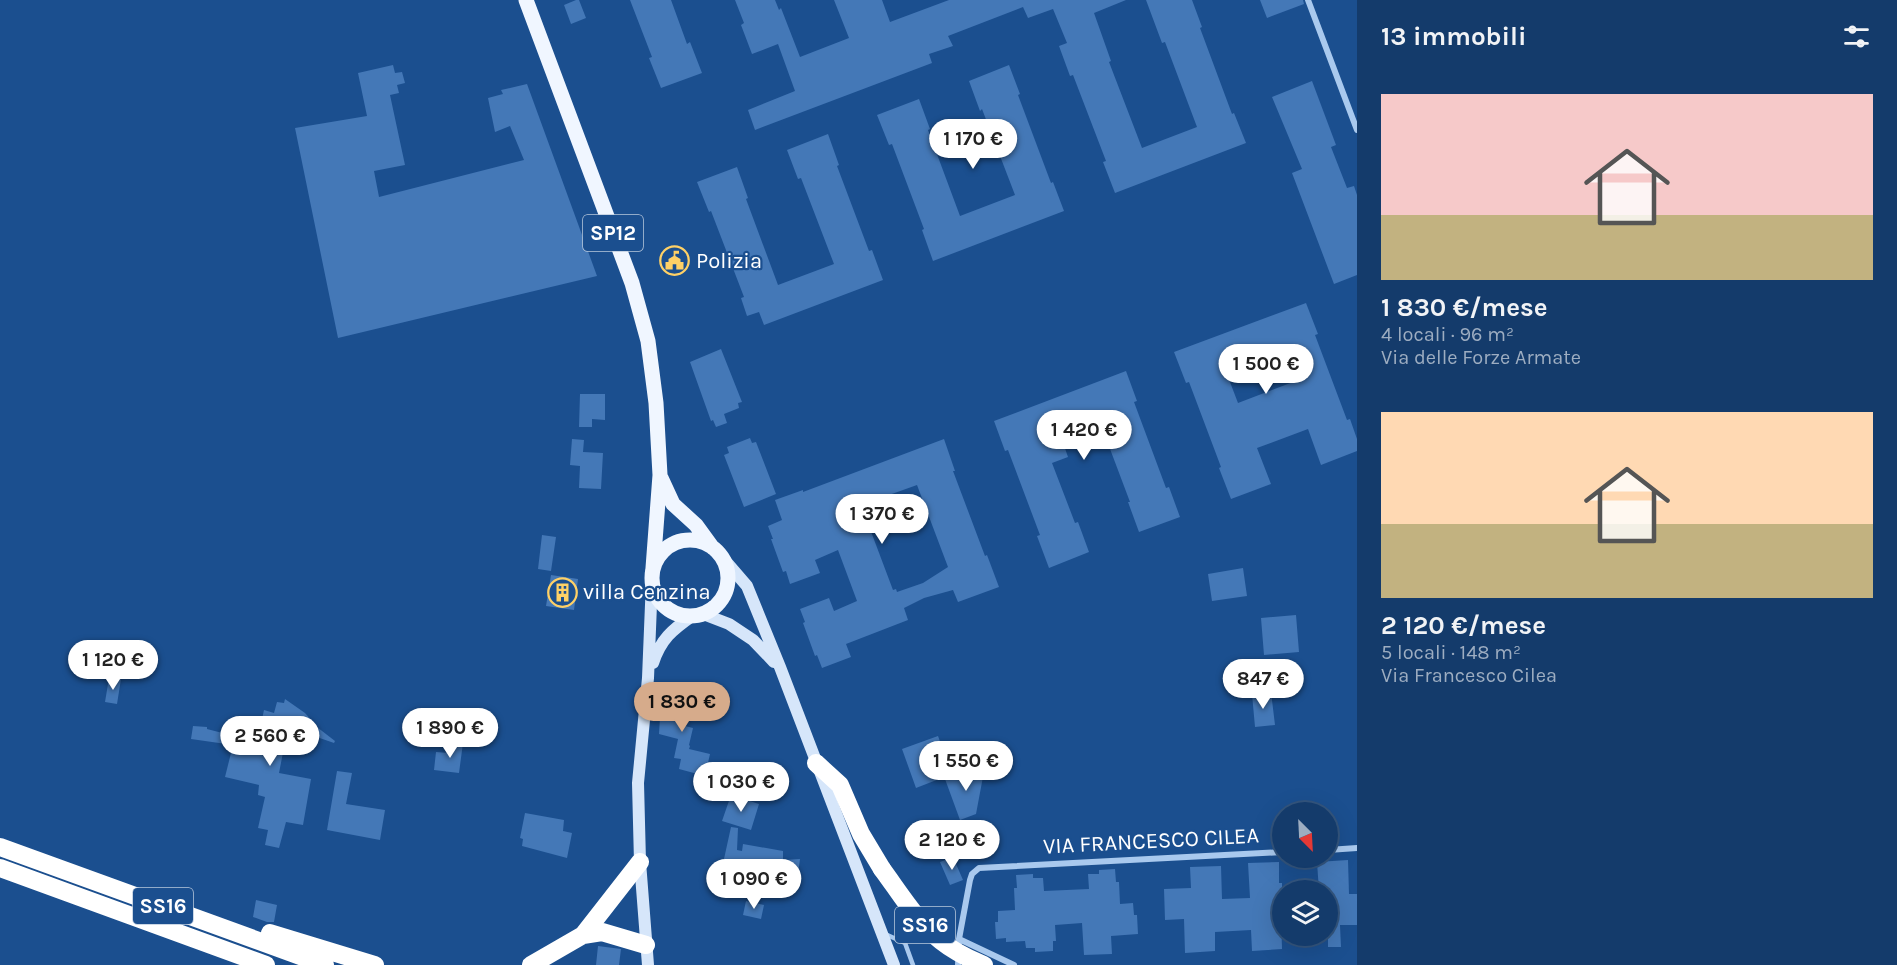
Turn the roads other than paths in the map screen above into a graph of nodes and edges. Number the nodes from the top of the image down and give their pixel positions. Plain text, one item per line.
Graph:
1 (526, 0) edge
2 (1308, 0) edge
3 (1357, 130) edge
4 (660, 475) junction
5 (718, 553) junction
6 (652, 574) junction
7 (698, 615) junction
8 (780, 667) junction
9 (648, 678) junction
10 (816, 763) junction
11 (0, 847) edge
12 (1357, 848) edge
13 (1338, 849) edge
14 (1272, 853) edge
15 (640, 862) junction
16 (0, 868) edge
17 (196, 918) junction
18 (881, 932) junction
19 (583, 935) junction
20 (959, 939) junction
21 (646, 945) junction
22 (266, 965) edge
23 (325, 965) edge
24 (375, 965) edge
25 (531, 965) edge
26 (648, 965) edge
27 (894, 965) edge
28 (913, 965) edge
29 (958, 965) edge
30 (984, 965) edge
31 (1014, 965) edge

1 - 4 main road, SP12
2 - 3 street
4 - 5 main road, SP12
4 - 6 main road, SP12
5 - 6 main road
5 - 7 main road
5 - 8 main road
6 - 7 main road
6 - 9 main road
7 - 8 main road
7 - 9 main road
8 - 10 main road
9 - 15 main road
10 - 18 main road
10 - 30 highway, SS16, bridge
11 - 17 highway, SS16
12 - 13 street
14 - 20 street, VIA FRANCESCO CILEA
15 - 19 highway
15 - 21 main road
16 - 22 highway, SS16
17 - 23 highway, SS16
17 - 24 highway, SS16
18 - 27 main road
18 - 28 lane
19 - 21 highway
19 - 25 highway
20 - 29 street, VIA FRANCESCO CILEA
20 - 31 street
21 - 26 main road

